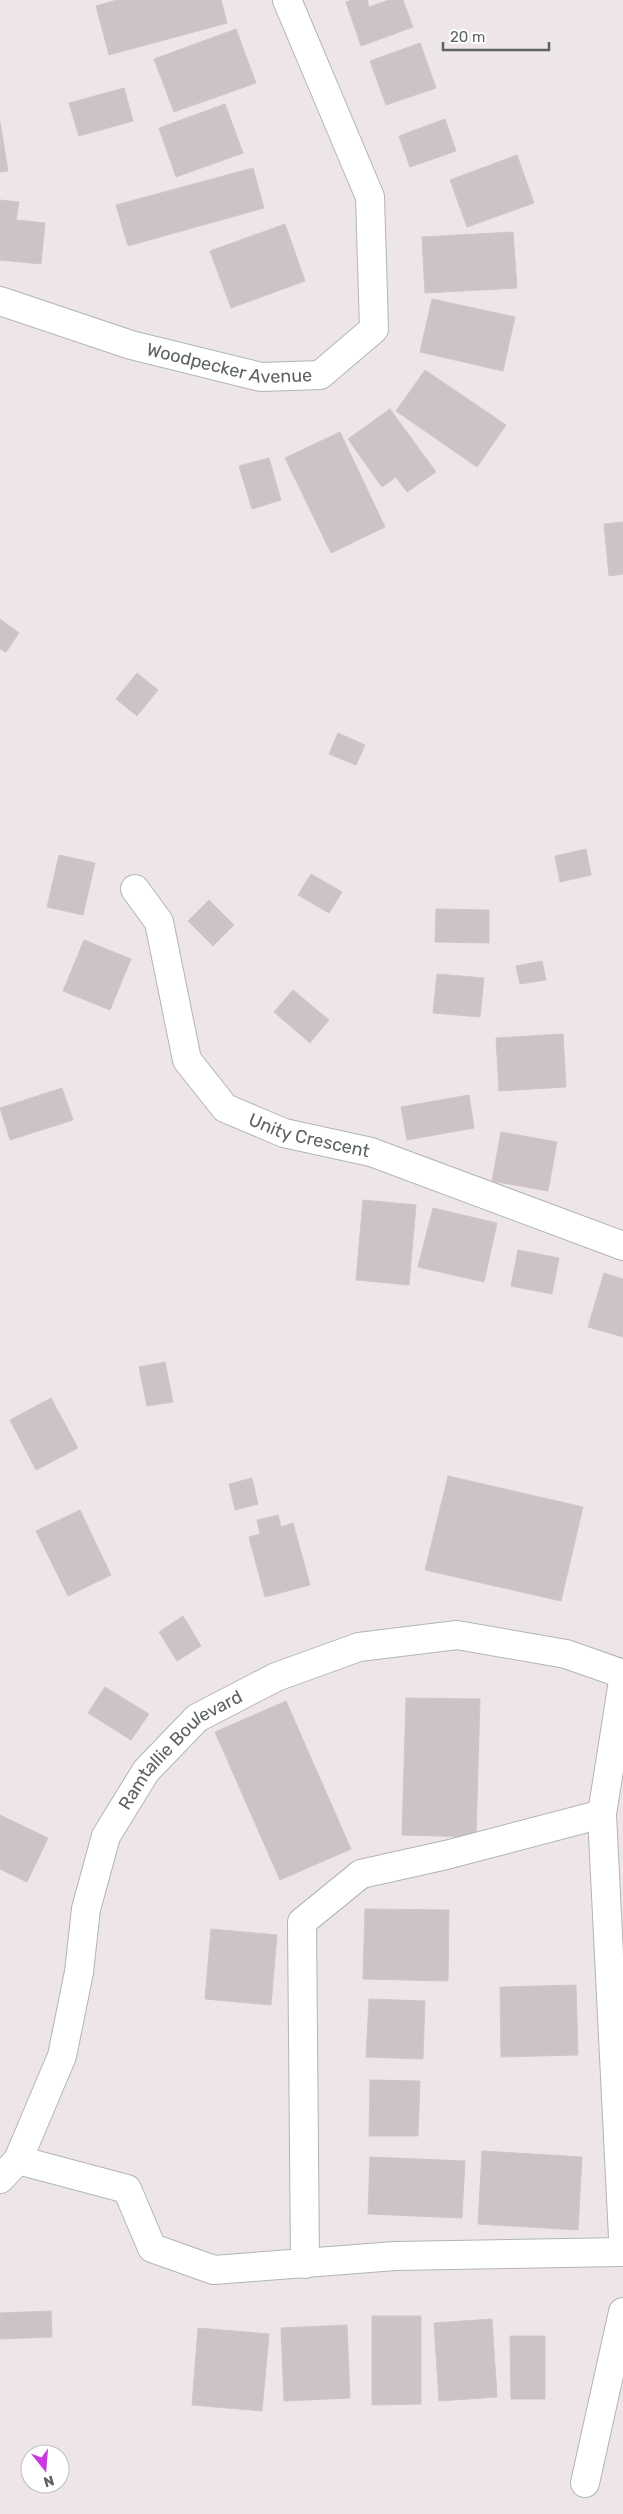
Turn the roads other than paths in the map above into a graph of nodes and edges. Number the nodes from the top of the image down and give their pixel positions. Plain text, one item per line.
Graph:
1 (287, 0) edge
2 (0, 301) edge
3 (135, 890) dead end
4 (623, 1246) edge
5 (623, 1674) edge
6 (623, 1681) edge
7 (602, 1814) junction
8 (9, 2170) edge
9 (623, 2238) edge
10 (623, 2252) edge
11 (305, 2264) junction
12 (623, 2312) edge
13 (585, 2483) dead end

1 - 2 street, Woodpecker Avenue
3 - 4 street, Unity Crescent
5 - 8 street, Ramtallie Boulevard
6 - 7 street
7 - 9 street
7 - 11 street
8 - 11 street
10 - 11 street
12 - 13 street

